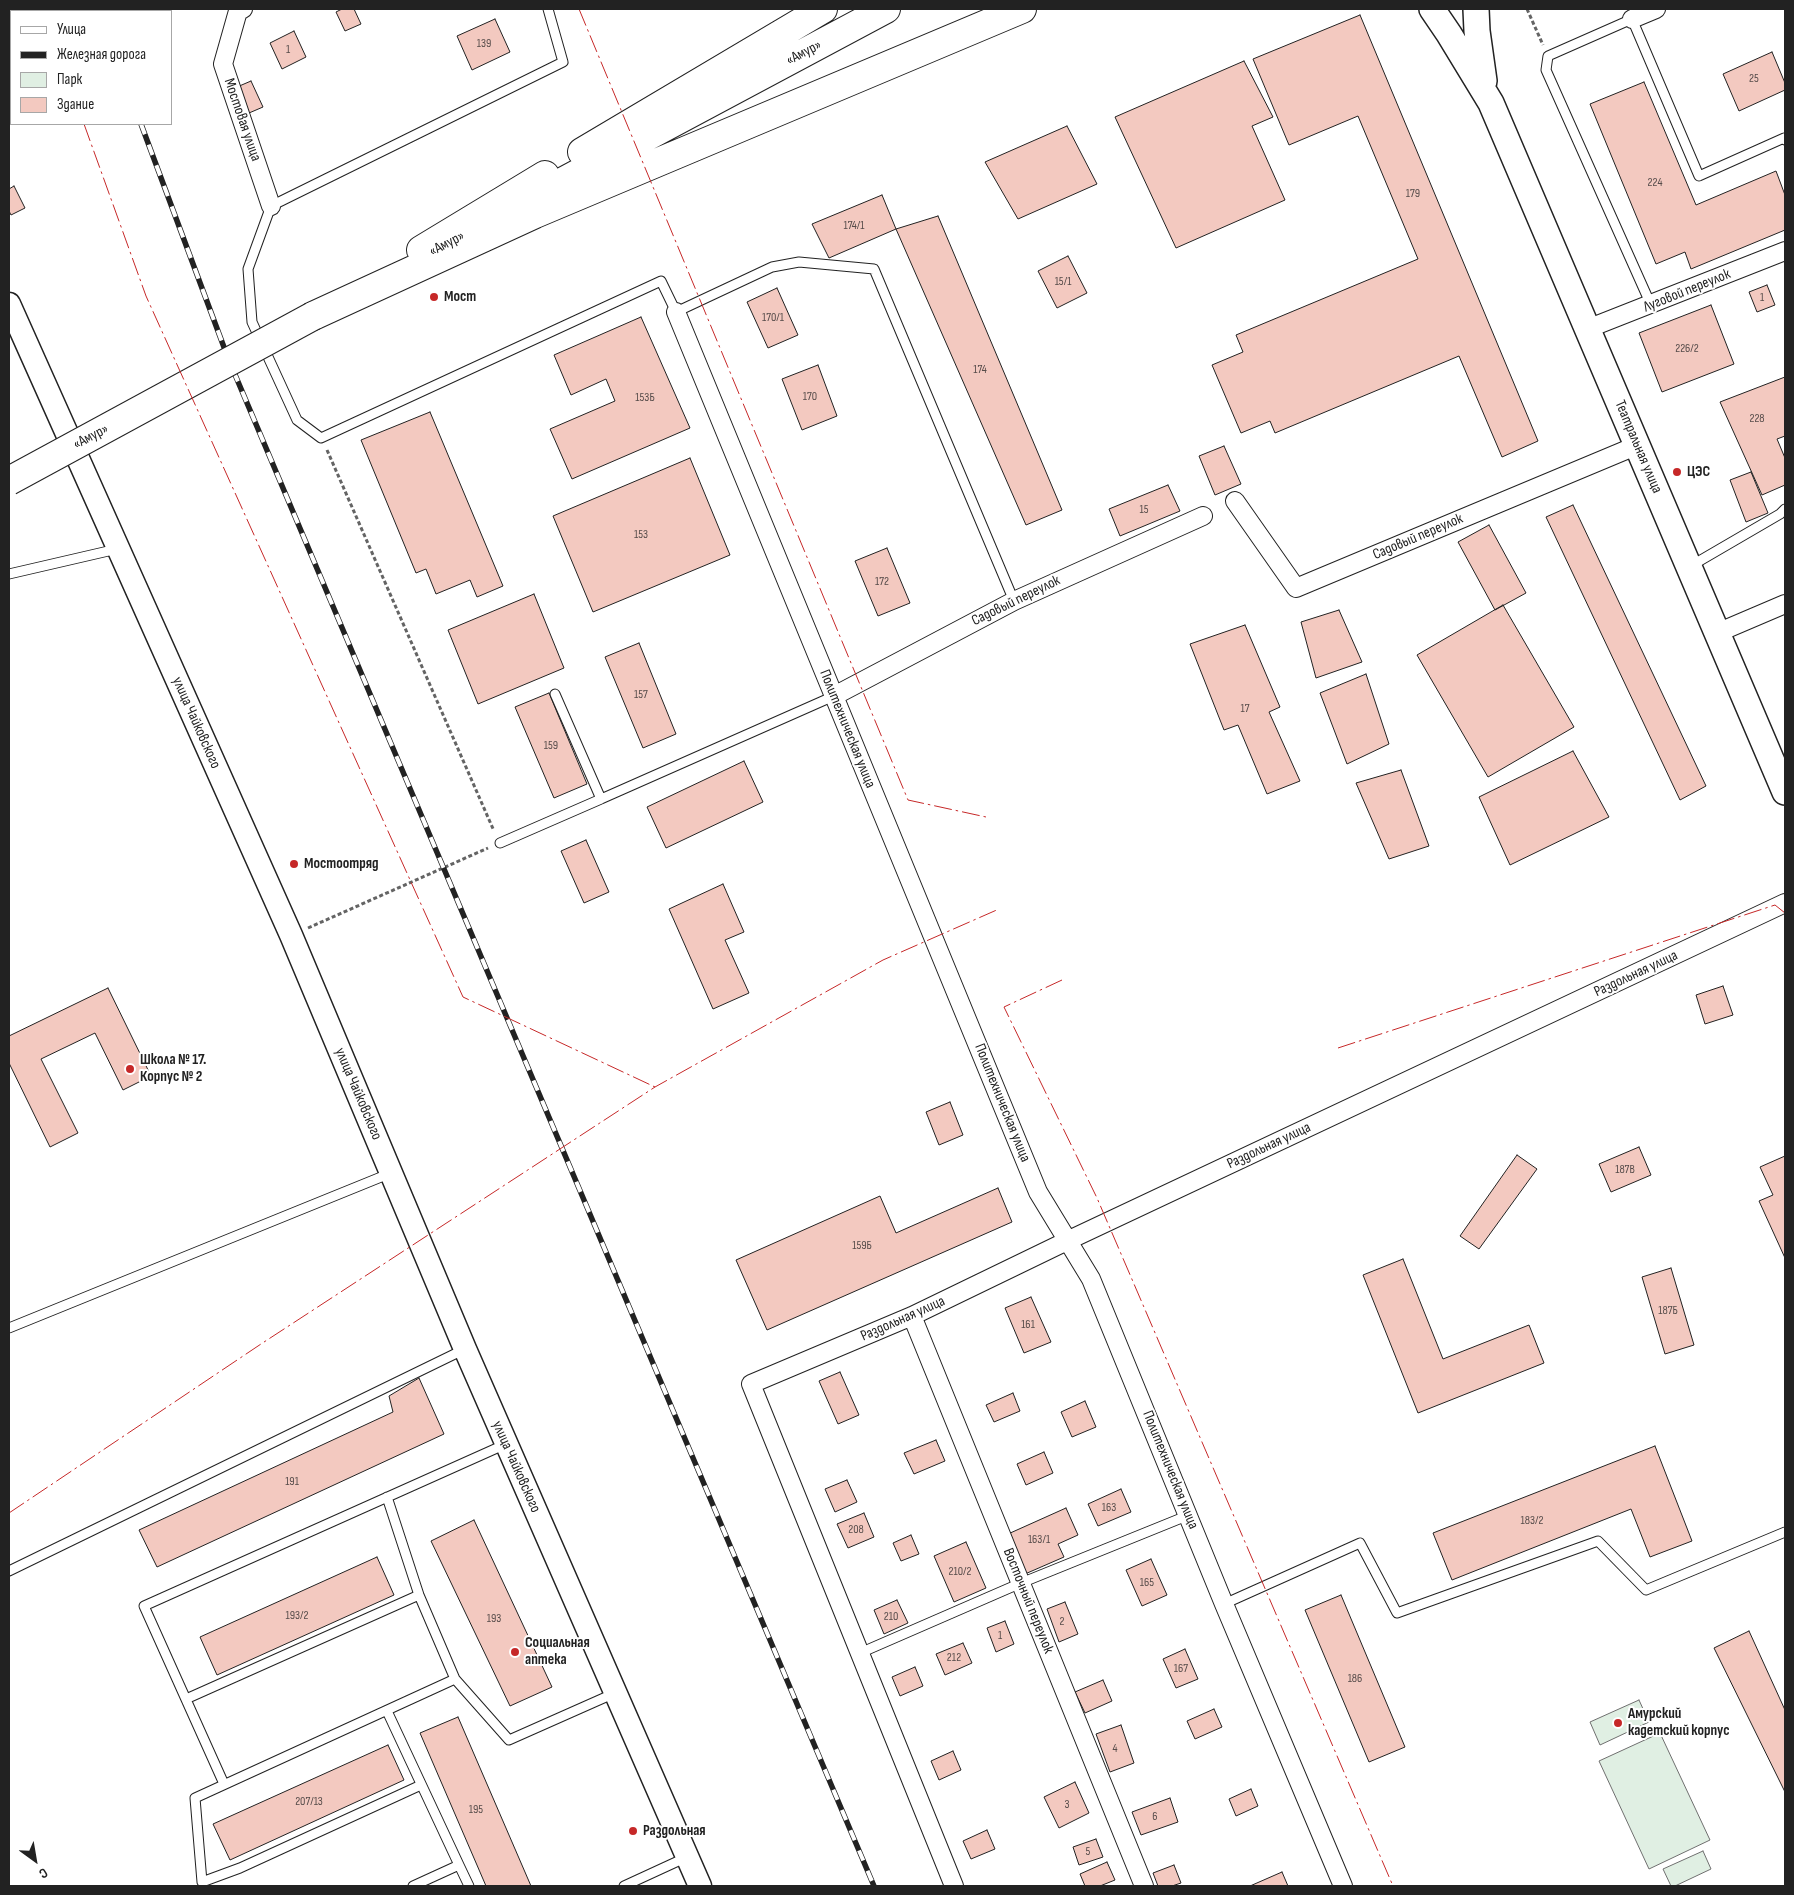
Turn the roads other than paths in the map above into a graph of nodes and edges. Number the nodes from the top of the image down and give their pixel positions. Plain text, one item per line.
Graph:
1 (243, 9) edge
2 (548, 9) edge
3 (823, 9) edge
4 (886, 9) edge
5 (1022, 9) edge
6 (1432, 9) edge
7 (1476, 9) edge
8 (1656, 9) edge
9 (1632, 20) junction
10 (1490, 103) junction
11 (1785, 140) edge
12 (271, 206) junction
13 (1785, 251) edge
14 (9, 304) edge
15 (1651, 305) junction
16 (676, 312) junction
17 (313, 316) junction
18 (1587, 330) junction
19 (1638, 445) junction
20 (9, 481) edge
21 (1235, 502) dead end
22 (1785, 509) edge
23 (1203, 516) dead end
24 (118, 549) junction
25 (1689, 567) junction
26 (9, 574) edge
27 (1014, 600) junction
28 (1785, 604) edge
29 (1717, 633) junction
30 (555, 694) dead end
31 (834, 696) junction
32 (1785, 792) edge
33 (601, 799) junction
34 (500, 843) road end
35 (1785, 904) edge
36 (391, 1172) junction
37 (1069, 1240) junction
38 (912, 1316) junction
39 (9, 1328) edge
40 (465, 1349) junction
41 (506, 1444) junction
42 (388, 1497) junction
43 (1188, 1515) junction
44 (1785, 1532) edge
45 (9, 1571) edge
46 (1021, 1583) junction
47 (419, 1594) junction
48 (1224, 1604) junction
49 (860, 1653) junction
50 (455, 1679) junction
51 (615, 1693) junction
52 (186, 1699) junction
53 (387, 1711) junction
54 (224, 1784) junction
55 (421, 1785) junction
56 (687, 1857) junction
57 (459, 1865) junction
58 (204, 1884) edge
59 (413, 1886) edge
60 (468, 1886) edge
61 (624, 1886) edge
62 (700, 1886) edge
63 (954, 1886) edge
64 (1144, 1886) edge
65 (1343, 1886) edge

1 - 12 street, Мостовая улица
2 - 12 lane
3 - 17 highway
4 - 17 highway, «Амур»
5 - 17 highway
6 - 10 main road, Театральная улица
7 - 10 main road, Театральная улица
8 - 9 street
9 - 11 lane
9 - 15 lane
10 - 18 main road, Театральная улица
12 - 16 lane
13 - 15 street, Луговой переулок
14 - 24 street, улица Чайковского
15 - 18 street, Луговой переулок
16 - 27 lane
16 - 31 street, Политехническая улица
17 - 20 highway, «Амур», bridge
18 - 19 main road, Театральная улица
19 - 21 street, Садовый переулок
19 - 25 main road, Театральная улица
22 - 25 lane
23 - 27 street, Садовый переулок
24 - 26 lane
24 - 36 street, улица Чайковского
25 - 29 main road, Театральная улица
27 - 31 street, Садовый переулок
28 - 29 street
29 - 32 main road, Театральная улица
30 - 33 lane
31 - 33 lane
31 - 37 street, Политехническая улица
33 - 34 lane
35 - 37 street, Раздольная улица
36 - 39 lane
36 - 40 street, улица Чайковского
37 - 38 street, Раздольная улица
37 - 43 street, Политехническая улица
38 - 46 street, Восточный переулок
38 - 49 street, Раздольная улица
40 - 41 street, улица Чайковского
40 - 45 lane
41 - 42 lane
41 - 51 street, улица Чайковского
42 - 47 lane
42 - 52 lane
43 - 46 lane
43 - 48 street, Политехническая улица
44 - 48 lane
46 - 49 lane
46 - 64 street, Восточный переулок
47 - 50 lane
47 - 52 lane
48 - 65 street, Политехническая улица
49 - 63 street
50 - 51 lane
50 - 53 lane
51 - 56 street, улица Чайковского
52 - 54 lane
53 - 54 lane
53 - 55 lane
54 - 58 lane
55 - 57 lane
55 - 58 lane
56 - 61 lane
56 - 62 street, улица Чайковского
57 - 59 lane
57 - 60 lane

